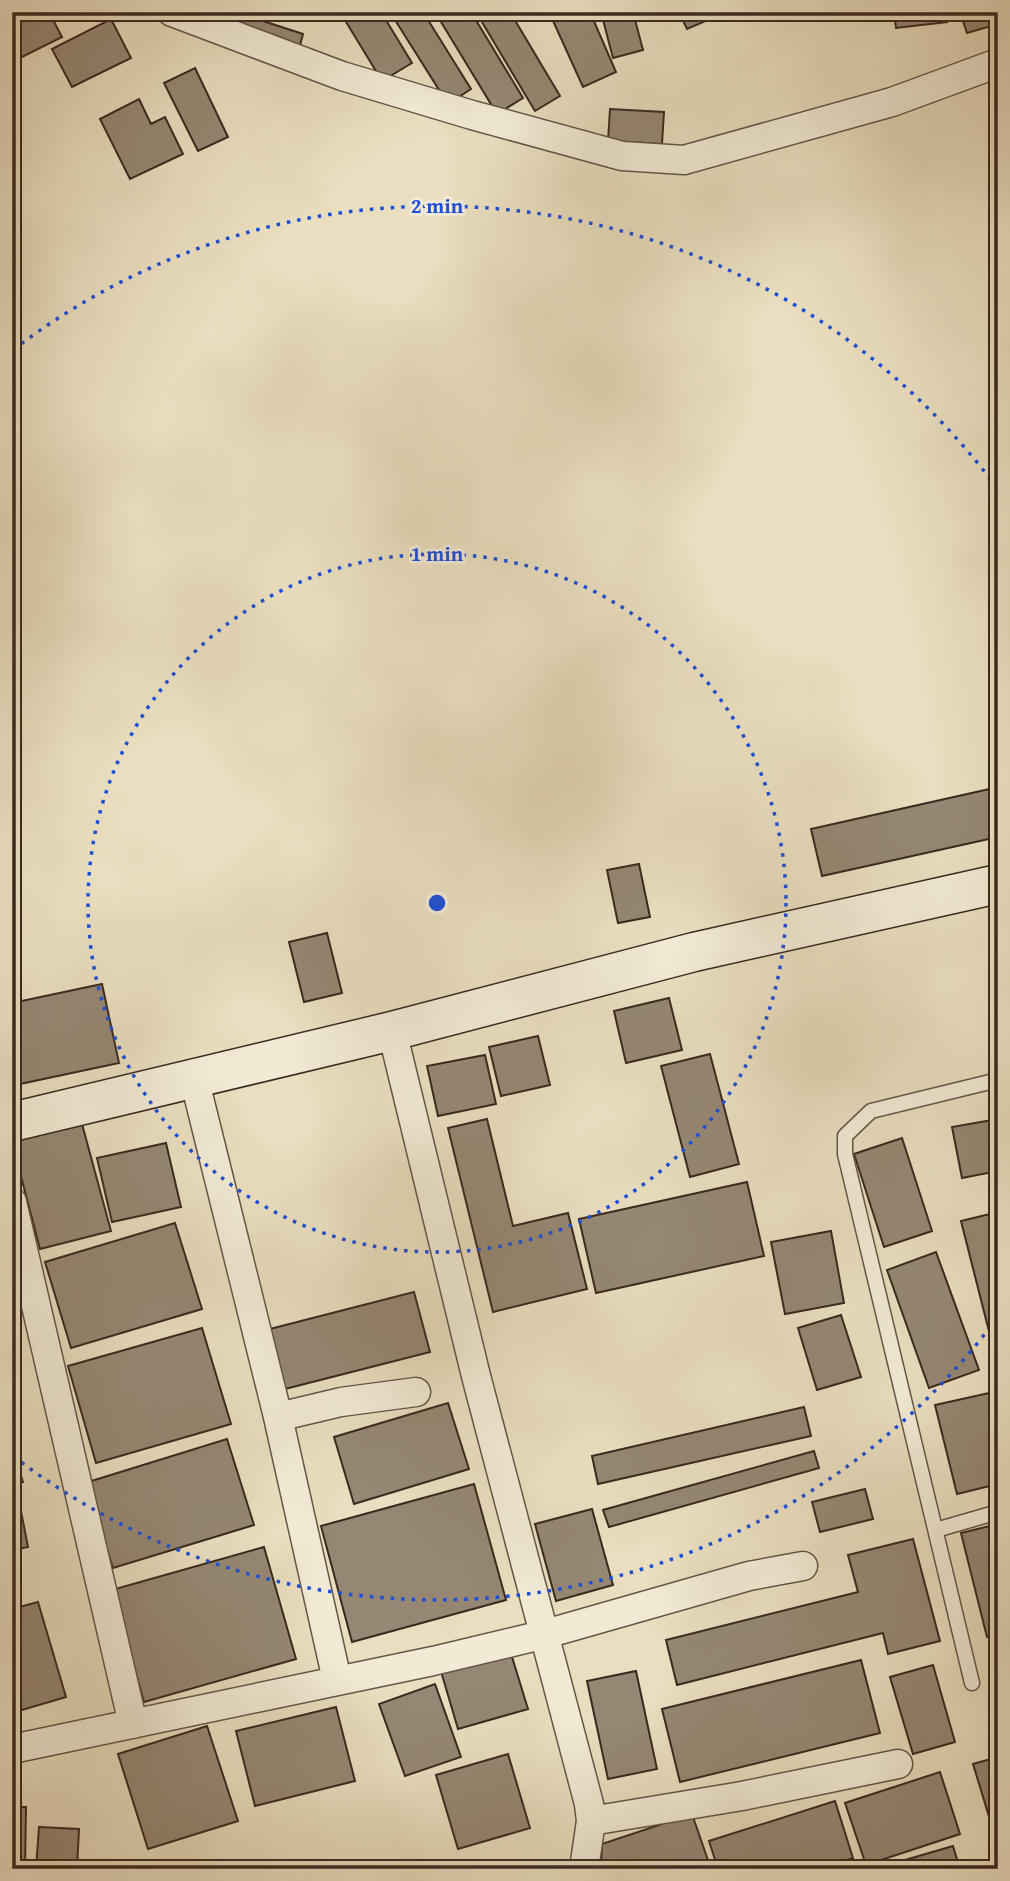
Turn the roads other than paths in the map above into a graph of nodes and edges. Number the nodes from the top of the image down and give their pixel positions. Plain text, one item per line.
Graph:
1 (172, 12) edge
2 (998, 63) edge
3 (998, 884) edge
4 (393, 1031) junction
5 (194, 1079) junction
6 (998, 1080) edge
7 (12, 1122) edge
8 (12, 1202) edge
9 (416, 1392) dead end
10 (278, 1416) junction
11 (998, 1512) edge
12 (936, 1530) junction
13 (803, 1566) dead end
14 (542, 1635) junction
15 (337, 1680) junction
16 (972, 1683) dead end
17 (134, 1724) junction
18 (12, 1749) edge
19 (898, 1764) dead end
20 (591, 1821) junction
21 (584, 1869) edge

1 - 2 street
3 - 4 street
4 - 5 street
4 - 14 street
5 - 7 street
5 - 10 street
6 - 12 lane
8 - 17 street
9 - 10 street
10 - 15 street
11 - 12 lane
12 - 16 lane
13 - 14 street
14 - 15 street
14 - 20 street
15 - 17 street
17 - 18 street
19 - 20 street
20 - 21 street

